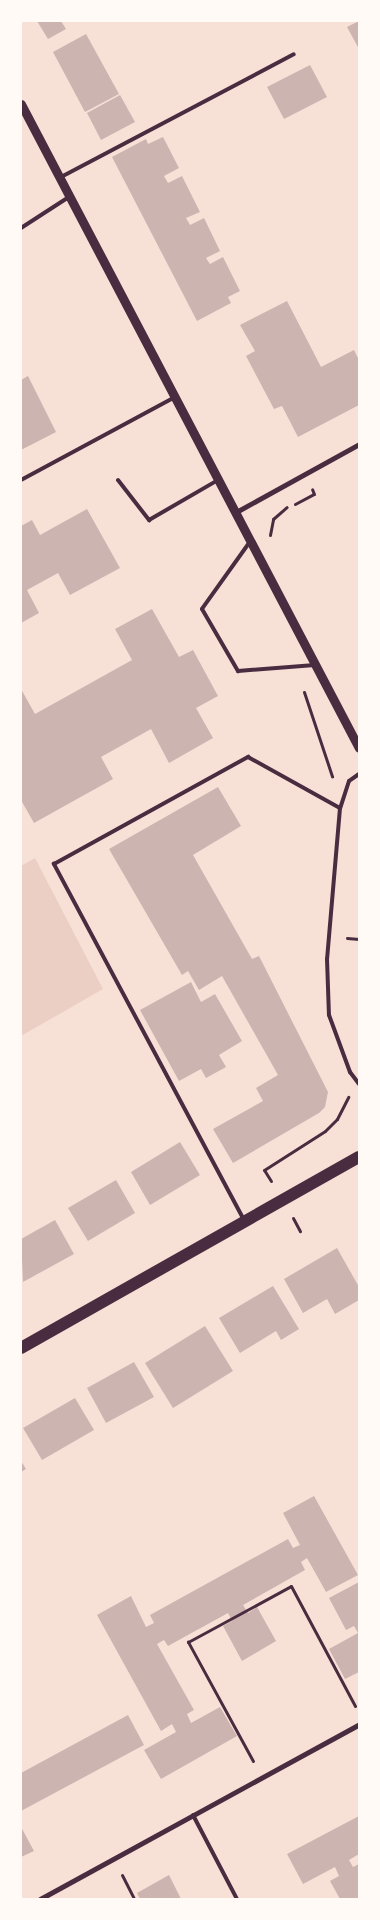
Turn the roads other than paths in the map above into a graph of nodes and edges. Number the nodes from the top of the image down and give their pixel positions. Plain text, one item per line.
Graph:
1 (294, 54) dead end
2 (21, 104) edge
3 (61, 177) junction
4 (71, 196) junction
5 (21, 228) edge
6 (175, 397) junction
7 (359, 444) edge
8 (21, 480) edge
9 (118, 480) dead end
10 (218, 480) junction
11 (236, 512) junction
12 (251, 541) junction
13 (315, 665) junction
14 (359, 748) edge
15 (359, 774) edge
16 (340, 808) junction
17 (359, 1084) edge
18 (359, 1157) edge
19 (244, 1220) junction
20 (21, 1348) edge
21 (359, 1724) edge
22 (193, 1815) junction
23 (40, 1899) edge
24 (237, 1899) edge

1 - 3 lane
2 - 3 street
3 - 4 street
4 - 5 lane
4 - 6 street
6 - 8 lane
6 - 10 street
7 - 11 street
9 - 10 lane
10 - 11 street
11 - 12 street
12 - 13 street
12 - 13 lane
13 - 14 street
15 - 16 lane
16 - 17 lane
16 - 19 lane
18 - 19 main road
19 - 20 main road
21 - 22 street
22 - 23 street
22 - 24 lane

